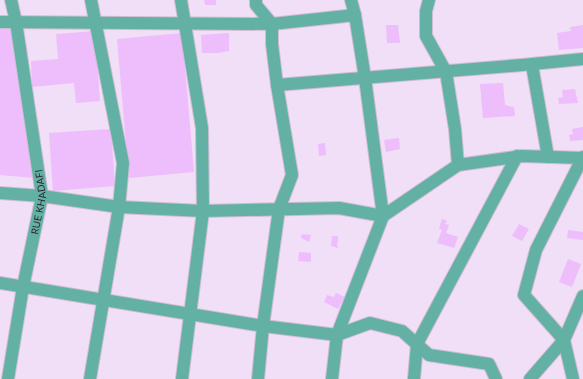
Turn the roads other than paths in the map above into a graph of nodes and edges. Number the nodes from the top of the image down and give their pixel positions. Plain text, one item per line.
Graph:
1 (11, 0) edge
2 (91, 0) edge
3 (182, 0) edge
4 (256, 0) edge
5 (351, 0) edge
6 (429, 0) edge
7 (355, 15) junction
8 (0, 22) edge
9 (16, 22) junction
10 (95, 23) junction
11 (186, 24) junction
12 (272, 24) junction
13 (583, 59) edge
14 (532, 65) junction
15 (446, 72) junction
16 (365, 78) junction
17 (277, 85) junction
18 (517, 156) junction
19 (548, 157) junction
20 (582, 158) edge
21 (458, 165) junction
22 (0, 193) edge
23 (42, 196) junction
24 (119, 207) junction
25 (279, 209) junction
26 (204, 211) junction
27 (383, 216) junction
28 (0, 283) edge
29 (24, 287) junction
30 (583, 296) edge
31 (103, 300) junction
32 (191, 314) junction
33 (263, 326) junction
34 (337, 335) junction
35 (564, 340) junction
36 (417, 344) junction
37 (8, 379) edge
38 (90, 379) edge
39 (182, 379) edge
40 (258, 379) edge
41 (332, 379) edge
42 (414, 379) edge
43 (496, 379) edge
44 (530, 379) edge
45 (573, 379) edge

1 - 9 street, RUE KHADAFI
2 - 10 street
3 - 11 street
4 - 12 street
5 - 7 street
6 - 15 street
7 - 12 street
7 - 16 street
8 - 9 street
9 - 10 street
9 - 23 street, RUE KHADAFI
10 - 11 street
10 - 24 street
11 - 12 street
11 - 26 street
12 - 17 street
13 - 14 street
14 - 15 street
14 - 19 street
15 - 16 street
15 - 21 street
16 - 17 street
16 - 27 street
17 - 25 street
18 - 19 street
18 - 21 street
18 - 36 street
19 - 20 street
20 - 35 street
21 - 27 street
22 - 23 street
23 - 24 street
23 - 29 street, RUE KHADAFI
24 - 26 street
24 - 31 street
25 - 26 street
25 - 27 street
25 - 33 street
26 - 32 street
27 - 34 street
28 - 29 street
29 - 31 street
29 - 37 street, RUE KHADAFI
30 - 35 street
31 - 32 street
31 - 38 street
32 - 33 street
32 - 39 street
33 - 34 street
33 - 40 street
34 - 36 street
34 - 41 street
35 - 44 street
35 - 45 street
36 - 42 street
36 - 43 street

